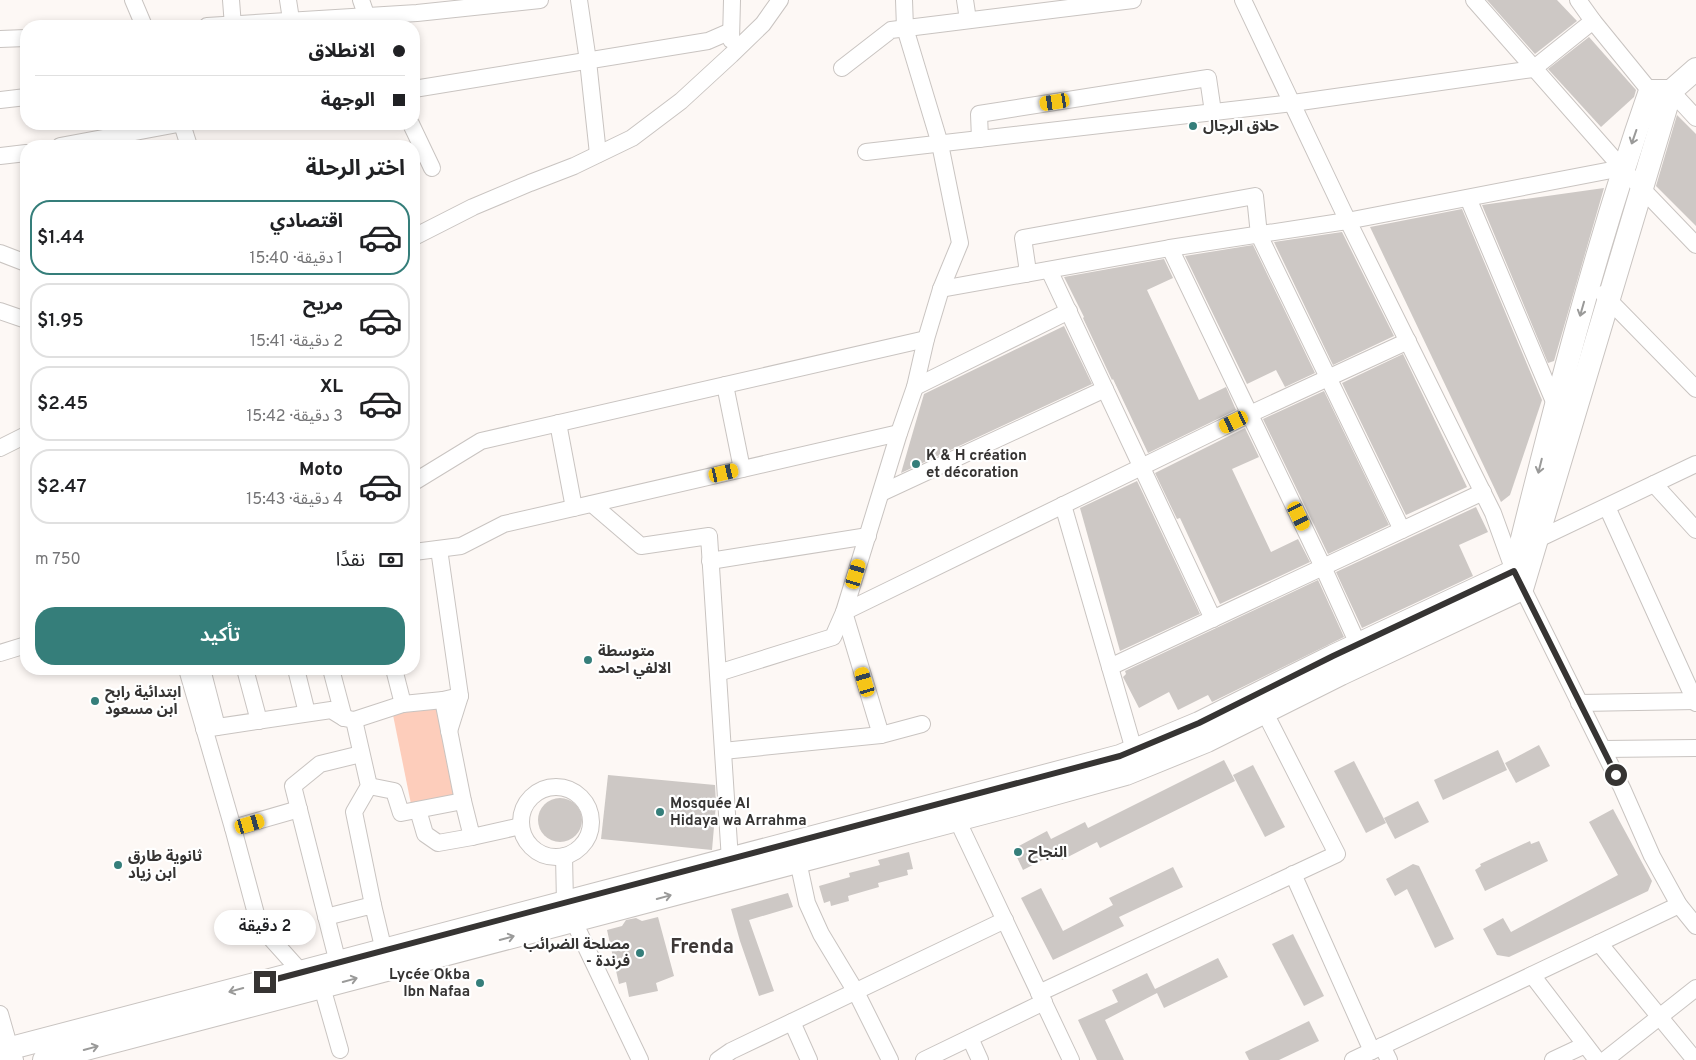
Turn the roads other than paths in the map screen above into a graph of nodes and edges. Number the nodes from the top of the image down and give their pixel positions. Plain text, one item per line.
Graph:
1 (133, 0) edge
2 (231, 0) edge
3 (288, 0) edge
4 (360, 0) edge
5 (540, 0) edge
6 (579, 0) edge
7 (732, 0) edge
8 (780, 0) edge
9 (904, 0) edge
10 (965, 0) edge
11 (1133, 0) edge
12 (1243, 0) edge
13 (1474, 0) edge
14 (1578, 0) edge
15 (141, 20) edge
16 (233, 20) edge
17 (291, 20) edge
18 (368, 20) edge
19 (375, 20) edge
20 (968, 20) junction
21 (1593, 21) junction
22 (905, 28) junction
23 (731, 31) junction
24 (20, 38) edge
25 (0, 39) edge
26 (731, 55) junction
27 (588, 61) junction
28 (842, 68) dead end
29 (1533, 69) junction
30 (1696, 69) edge
31 (420, 88) edge
32 (1660, 91) junction
33 (20, 98) edge
34 (0, 100) edge
35 (1292, 103) junction
36 (1213, 112) junction
37 (1696, 118) edge
38 (146, 130) edge
39 (980, 139) junction
40 (92, 140) edge
41 (420, 143) edge
42 (940, 144) junction
43 (866, 152) dead end
44 (20, 154) edge
45 (598, 154) junction
46 (0, 156) edge
47 (432, 168) dead end
48 (1622, 168) junction
49 (1641, 188) junction
50 (1468, 198) junction
51 (1347, 221) junction
52 (420, 234) edge
53 (1259, 235) junction
54 (1696, 245) edge
55 (1170, 248) junction
56 (0, 253) edge
57 (20, 261) edge
58 (1049, 270) junction
59 (1026, 274) junction
60 (1590, 281) junction
61 (941, 289) junction
62 (1608, 299) junction
63 (0, 311) edge
64 (1069, 312) junction
65 (20, 318) edge
66 (926, 339) junction
67 (1408, 341) junction
68 (1329, 377) junction
69 (725, 385) junction
70 (915, 387) junction
71 (1105, 389) junction
72 (1696, 389) edge
73 (1555, 404) junction
74 (1250, 414) junction
75 (558, 423) junction
76 (899, 433) junction
77 (20, 439) edge
78 (0, 448) edge
79 (1696, 464) edge
80 (1142, 467) junction
81 (742, 469) junction
82 (420, 478) edge
83 (1654, 484) junction
84 (1483, 492) junction
85 (881, 493) junction
86 (592, 504) junction
87 (1063, 505) junction
88 (1606, 506) junction
89 (574, 508) junction
90 (1402, 530) junction
91 (1696, 530) edge
92 (868, 536) junction
93 (1536, 540) junction
94 (439, 548) junction
95 (420, 551) edge
96 (710, 561) junction
97 (1323, 567) junction
98 (1518, 580) junction
99 (844, 612) junction
100 (1213, 619) junction
101 (20, 647) edge
102 (0, 653) edge
103 (1362, 653) junction
104 (1110, 667) junction
105 (718, 673) junction
106 (189, 675) edge
107 (203, 675) edge
108 (246, 675) edge
109 (297, 675) edge
110 (333, 675) edge
111 (396, 675) edge
112 (460, 696) junction
113 (443, 700) junction
114 (1696, 702) edge
115 (1260, 703) junction
116 (1579, 703) junction
117 (403, 704) junction
118 (307, 714) junction
119 (349, 719) junction
120 (259, 720) junction
121 (922, 724) dead end
122 (210, 728) junction
123 (449, 731) junction
124 (881, 735) junction
125 (1696, 748) edge
126 (1603, 749) junction
127 (1134, 750) junction
128 (723, 751) junction
129 (361, 754) junction
130 (369, 786) junction
131 (463, 801) junction
132 (299, 809) junction
133 (418, 810) junction
134 (953, 811) junction
135 (521, 826) junction
136 (233, 828) junction
137 (472, 837) junction
138 (797, 852) junction
139 (564, 856) junction
140 (730, 860) junction
141 (1293, 874) junction
142 (373, 905) junction
143 (1679, 905) junction
144 (570, 912) junction
145 (326, 917) junction
146 (1005, 920) junction
147 (1696, 926) edge
148 (1599, 943) junction
149 (384, 951) junction
150 (338, 963) junction
151 (302, 973) junction
152 (1532, 975) junction
153 (322, 987) junction
154 (1696, 988) edge
155 (856, 992) junction
156 (1042, 998) junction
157 (0, 1014) edge
158 (1660, 1018) junction
159 (792, 1022) junction
160 (970, 1038) junction
161 (1585, 1045) junction
162 (340, 1050) dead end
163 (1381, 1052) edge
164 (8, 1053) edge
165 (44, 1060) edge
166 (640, 1060) edge
167 (718, 1060) edge
168 (808, 1060) edge
169 (890, 1060) edge
170 (924, 1060) edge
171 (980, 1060) edge
172 (1071, 1060) edge
173 (1353, 1060) edge
174 (1553, 1060) edge
175 (1597, 1060) edge
176 (1605, 1060) edge
177 (1694, 1060) edge

1 - 15 street
2 - 16 street
3 - 17 street
4 - 18 street
5 - 19 street
6 - 27 street
7 - 23 street
8 - 26 street
9 - 22 street
10 - 20 street
11 - 20 street
12 - 35 street
13 - 29 street
14 - 21 street
20 - 22 street
21 - 29 street
21 - 32 street
22 - 28 street
22 - 42 street
23 - 26 street
23 - 27 street
24 - 25 street
26 - 45 street
27 - 31 street
27 - 45 street
29 - 35 street
29 - 48 street
30 - 32 street
32 - 37 street
32 -> 48 street
32 - 49 street
33 - 34 street
35 - 36 street
35 - 51 street
36 - 39 street
36 - 39 street
38 - 40 street
39 - 42 street
41 - 47 street
42 - 43 street
42 - 61 street
44 - 46 street
45 - 52 street
48 - 49 street
48 - 50 street
48 - 60 street
49 - 54 street
49 - 62 street
50 - 51 street
50 - 73 street
51 - 53 street
51 - 67 street
53 - 55 street
53 - 59 street
53 - 68 street
55 - 58 street
55 - 74 street
56 - 57 street
58 - 59 street
58 - 64 street
59 - 61 street
60 - 62 street
60 -> 73 street
61 - 66 street
62 - 72 street
62 - 93 street
63 - 65 street
64 - 70 street
64 - 71 street
66 - 69 street
66 - 70 street
67 - 68 street
67 - 84 street
68 - 74 street
68 - 90 street
69 - 75 street
69 - 81 street
70 - 76 street
71 - 80 street
71 - 85 street
73 -> 98 street
74 - 80 street
74 - 97 street
75 - 82 street
75 - 89 street
76 - 81 street
76 - 85 street
77 - 78 street
79 - 83 street
80 - 87 street
80 - 100 street
81 - 86 street
83 - 88 street
83 - 91 street
84 - 90 street
84 - 98 street
85 - 92 street
86 - 89 street
86 - 96 street
87 - 99 street
87 - 104 street
88 - 93 street
88 - 114 street
89 - 94 street
90 - 97 street
92 - 96 street
92 - 99 street
93 - 98 street
94 - 95 street
94 - 112 street
96 - 105 street
97 - 100 street
97 - 103 street
98 - 103 street
98 - 116 street
99 - 105 street
99 - 124 street
100 - 104 street
101 - 102 street
103 - 115 street
104 - 127 street
105 - 128 street
106 - 122 street
107 - 122 street
108 - 120 street
109 - 118 street
110 - 119 street
111 - 117 street
112 - 113 street
112 - 123 street
113 - 117 street
113 - 123 street
114 - 116 street
115 - 127 street
115 - 134 street
115 - 141 street
116 - 126 street
117 - 119 street
118 - 119 street
118 - 120 street
119 - 129 street
120 - 122 street
121 - 124 street
122 - 136 street
123 - 131 street
124 - 128 street
125 - 126 street
126 - 143 street
127 - 134 street
128 - 140 street
129 - 130 street
129 - 132 street
130 - 133 street
130 - 142 street
131 - 133 street
131 - 137 street
132 - 136 street
132 - 145 street
133 - 137 street
134 - 138 street
134 - 146 street
135 - 137 street
135 - 139 street
135 - 139 street
136 - 151 street
138 - 140 street
144 -> 138 street
138 - 155 street
139 - 144 street
140 - 144 street
141 - 156 street
141 - 163 street
142 - 145 street
142 - 149 street
143 - 147 street
143 - 148 street
144 - 149 street
153 -> 144 street
144 - 166 street
145 - 150 street
146 - 155 street
146 - 156 street
148 - 152 street
148 - 158 street
149 - 150 street
150 - 151 street
151 -> 164 street
152 - 161 street
152 - 163 street
153 - 162 street
165 -> 153 street
154 - 158 street
155 - 159 street
155 - 169 street
156 - 160 street
156 - 172 street
157 - 164 street
158 - 176 street
158 - 177 street
159 - 167 street
159 - 168 street
160 - 170 street
160 - 171 street
161 - 174 street
161 - 175 street
163 - 173 street

